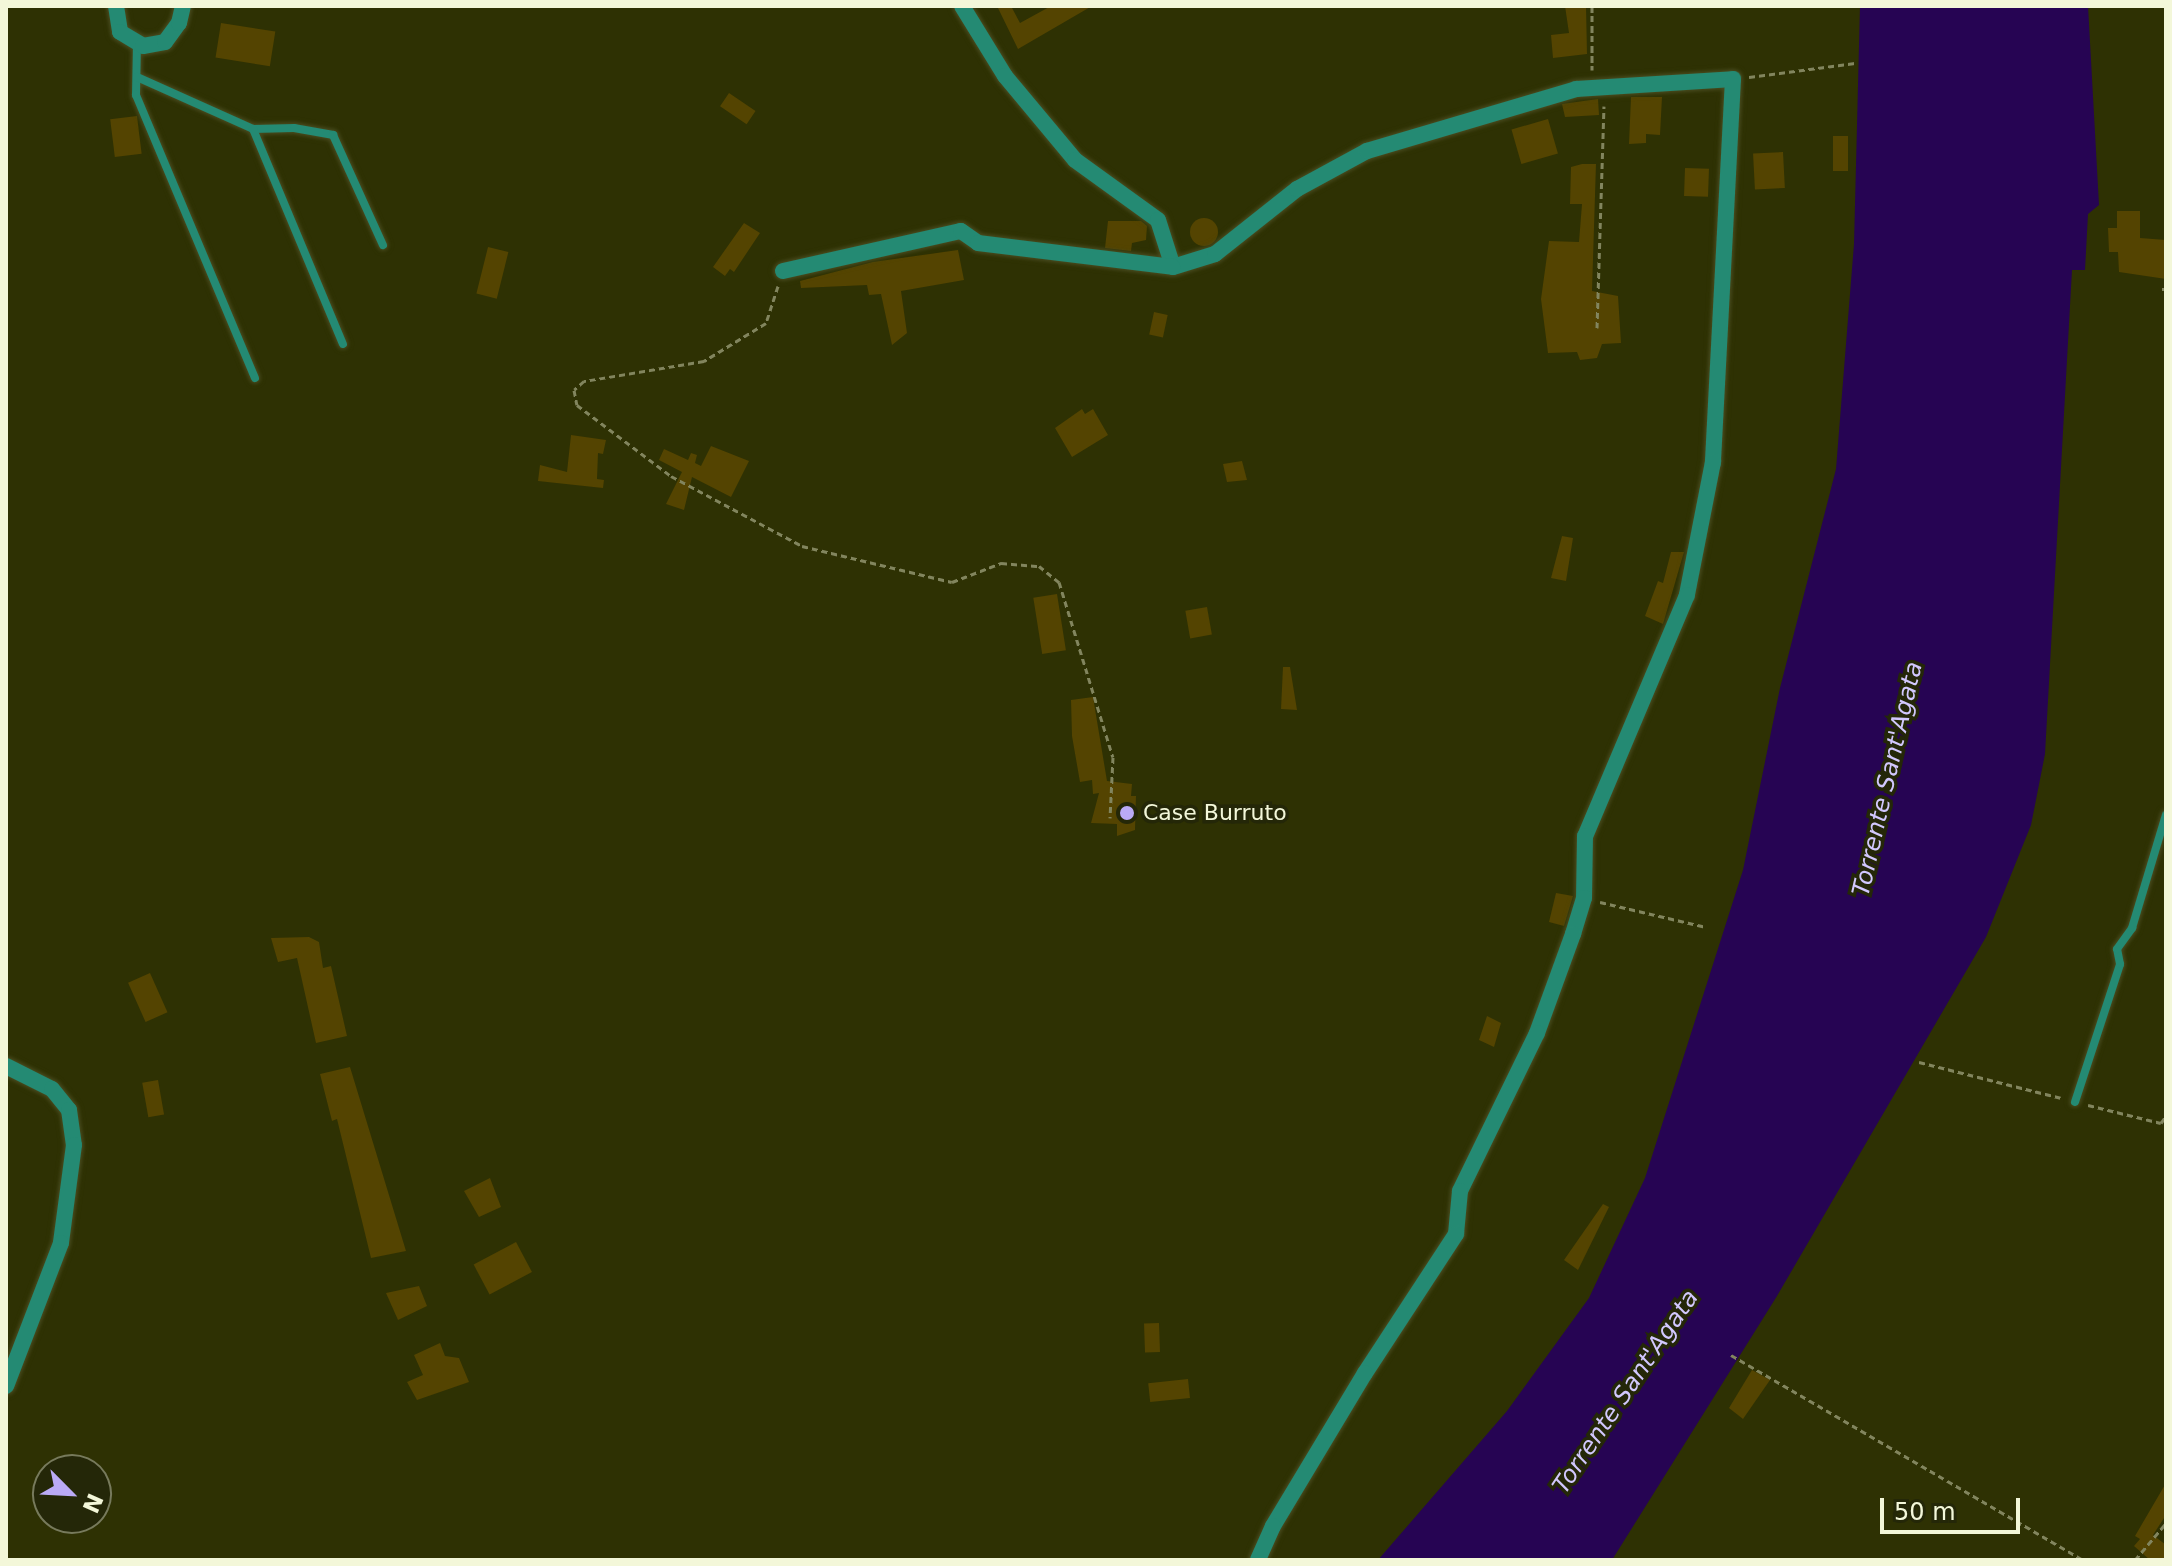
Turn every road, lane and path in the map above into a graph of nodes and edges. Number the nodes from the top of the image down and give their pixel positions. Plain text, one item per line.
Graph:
1 (116, 6) edge
2 (183, 6) edge
3 (962, 6) edge
4 (1592, 6) edge
5 (137, 42) junction
6 (1855, 63) dead end
7 (137, 77) junction
8 (1733, 79) junction
9 (1598, 87) junction
10 (253, 129) junction
11 (383, 245) dead end
12 (1173, 267) junction
13 (783, 271) joint
14 (1597, 328) dead end
15 (343, 344) dead end
16 (255, 378) dead end
17 (2166, 815) edge
18 (1110, 818) dead end
19 (1584, 898) junction
20 (1706, 927) dead end
21 (1919, 1062) dead end
22 (6, 1066) edge
23 (2075, 1102) junction
24 (2166, 1116) edge
25 (1731, 1355) dead end
26 (6, 1386) edge
27 (2166, 1523) edge
28 (1258, 1560) edge
29 (2083, 1560) edge
30 (2135, 1560) edge

1 - 5 street
2 - 5 street
3 - 12 street
4 - 9 path
5 - 7 lane
6 - 8 path
7 - 10 lane
7 - 16 lane
8 - 9 street
8 - 19 street
9 - 12 street
9 - 14 path
10 - 11 lane
10 - 15 lane
12 - 13 street
13 - 18 path
17 - 23 lane
19 - 20 path
19 - 28 street
21 - 23 path
22 - 26 street
23 - 24 path
25 - 29 path
27 - 30 path

